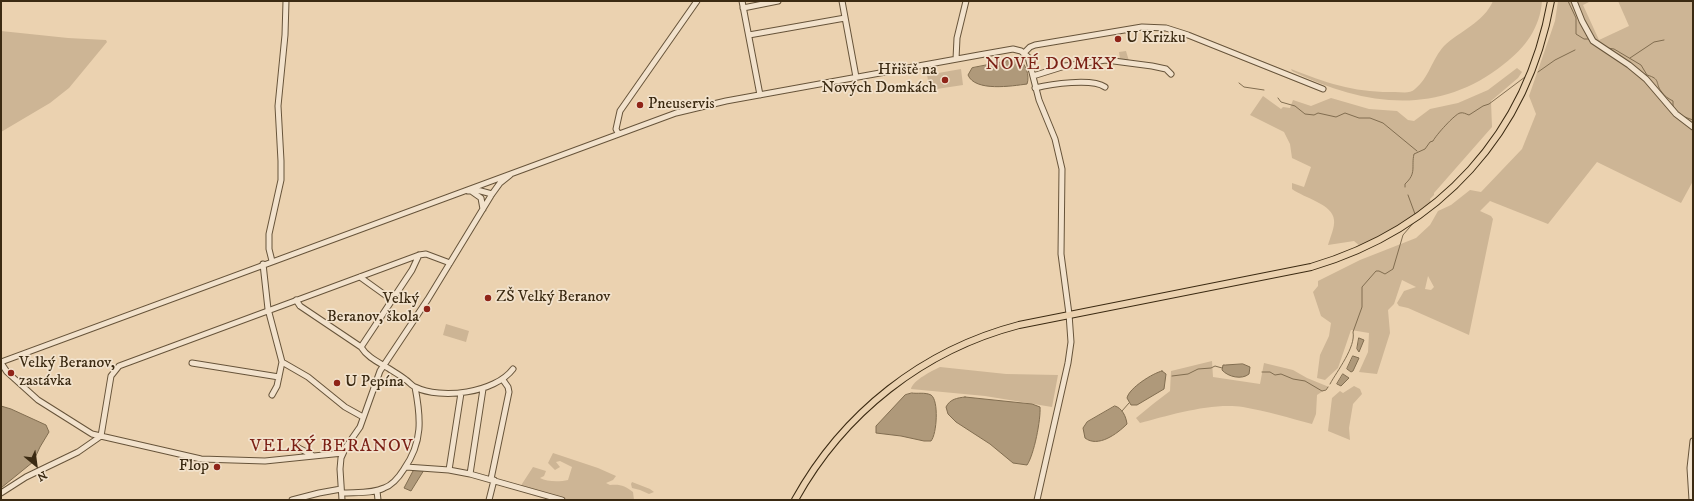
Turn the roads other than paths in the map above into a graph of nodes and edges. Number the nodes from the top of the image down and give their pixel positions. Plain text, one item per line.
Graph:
1 (286, 1) edge
2 (697, 1) edge
3 (742, 1) edge
4 (778, 1) edge
5 (842, 1) edge
6 (966, 1) edge
7 (1551, 1) edge
8 (1574, 1) edge
9 (744, 8) junction
10 (845, 18) junction
11 (749, 35) junction
12 (1024, 52) junction
13 (956, 59) junction
14 (1171, 74) dead end
15 (1033, 76) junction
16 (856, 77) junction
17 (1105, 87) dead end
18 (1035, 88) junction
19 (1323, 89) dead end
20 (760, 94) junction
21 (1693, 127) edge
22 (618, 133) junction
23 (518, 170) junction
24 (486, 182) junction
25 (496, 188) junction
26 (470, 190) junction
27 (456, 194) junction
28 (492, 194) junction
29 (483, 209) junction
30 (419, 255) junction
31 (272, 261) junction
32 (450, 263) junction
33 (263, 264) junction
34 (360, 277) junction
35 (296, 300) junction
36 (392, 300) junction
37 (268, 309) junction
38 (1069, 314) junction
39 (361, 347) junction
40 (1, 362) edge
41 (282, 362) junction
42 (192, 363) dead end
43 (383, 365) junction
44 (513, 369) dead end
45 (279, 378) junction
46 (503, 380) junction
47 (415, 387) junction
48 (483, 389) junction
49 (460, 394) junction
50 (272, 395) dead end
51 (363, 417) junction
52 (101, 436) junction
53 (1693, 441) edge
54 (295, 446) dead end
55 (342, 453) junction
56 (312, 456) junction
57 (406, 467) junction
58 (449, 470) junction
59 (470, 474) junction
60 (492, 479) junction
61 (342, 491) junction
62 (377, 491) junction
63 (1, 493) edge
64 (292, 500) edge
65 (342, 500) edge
66 (378, 500) edge
67 (489, 500) edge
68 (562, 500) edge
69 (795, 500) edge
70 (1036, 500) edge
71 (1692, 500) edge

1 - 31 street
2 - 22 street
3 - 9 street
4 - 9 street
5 - 10 street
6 - 13 street
7 - 38 main road
8 - 21 street
9 - 11 street
10 - 11 street
10 - 16 street
11 - 20 street
12 - 13 street
12 - 15 street
12 - 19 street
13 - 16 street
14 - 15 street
15 - 18 street
16 - 20 street
17 - 18 street
18 - 38 street
20 - 22 street
22 - 23 street
23 - 24 street
23 - 25 street
24 - 25 street
24 - 27 street
25 - 28 street
26 - 27 street
26 - 28 street
26 - 29 street
27 - 31 street
28 - 29 street
29 - 32 street
30 - 32 street
30 - 34 street
30 - 36 street
31 - 33 street
32 - 43 street
33 - 37 street
33 - 40 street
34 - 35 street
34 - 36 street
35 - 37 street
35 - 39 street
36 - 39 street
37 - 41 street
37 - 52 street
38 - 69 main road
38 - 70 street
39 - 43 street
40 - 52 street
41 - 45 street
41 - 51 street
42 - 45 street
43 - 47 street
43 - 51 street
44 - 46 street
45 - 50 street
46 - 48 street
46 - 60 street
47 - 49 street
47 - 57 street
48 - 49 street
48 - 59 street
49 - 58 street
51 - 55 street
52 - 56 street
52 - 63 street
53 - 71 street
54 - 56 street
55 - 56 street
55 - 61 street
57 - 58 street
57 - 62 street
58 - 59 street
59 - 60 street
60 - 67 street
60 - 68 street
61 - 62 street
61 - 64 street
61 - 65 street
62 - 66 street

